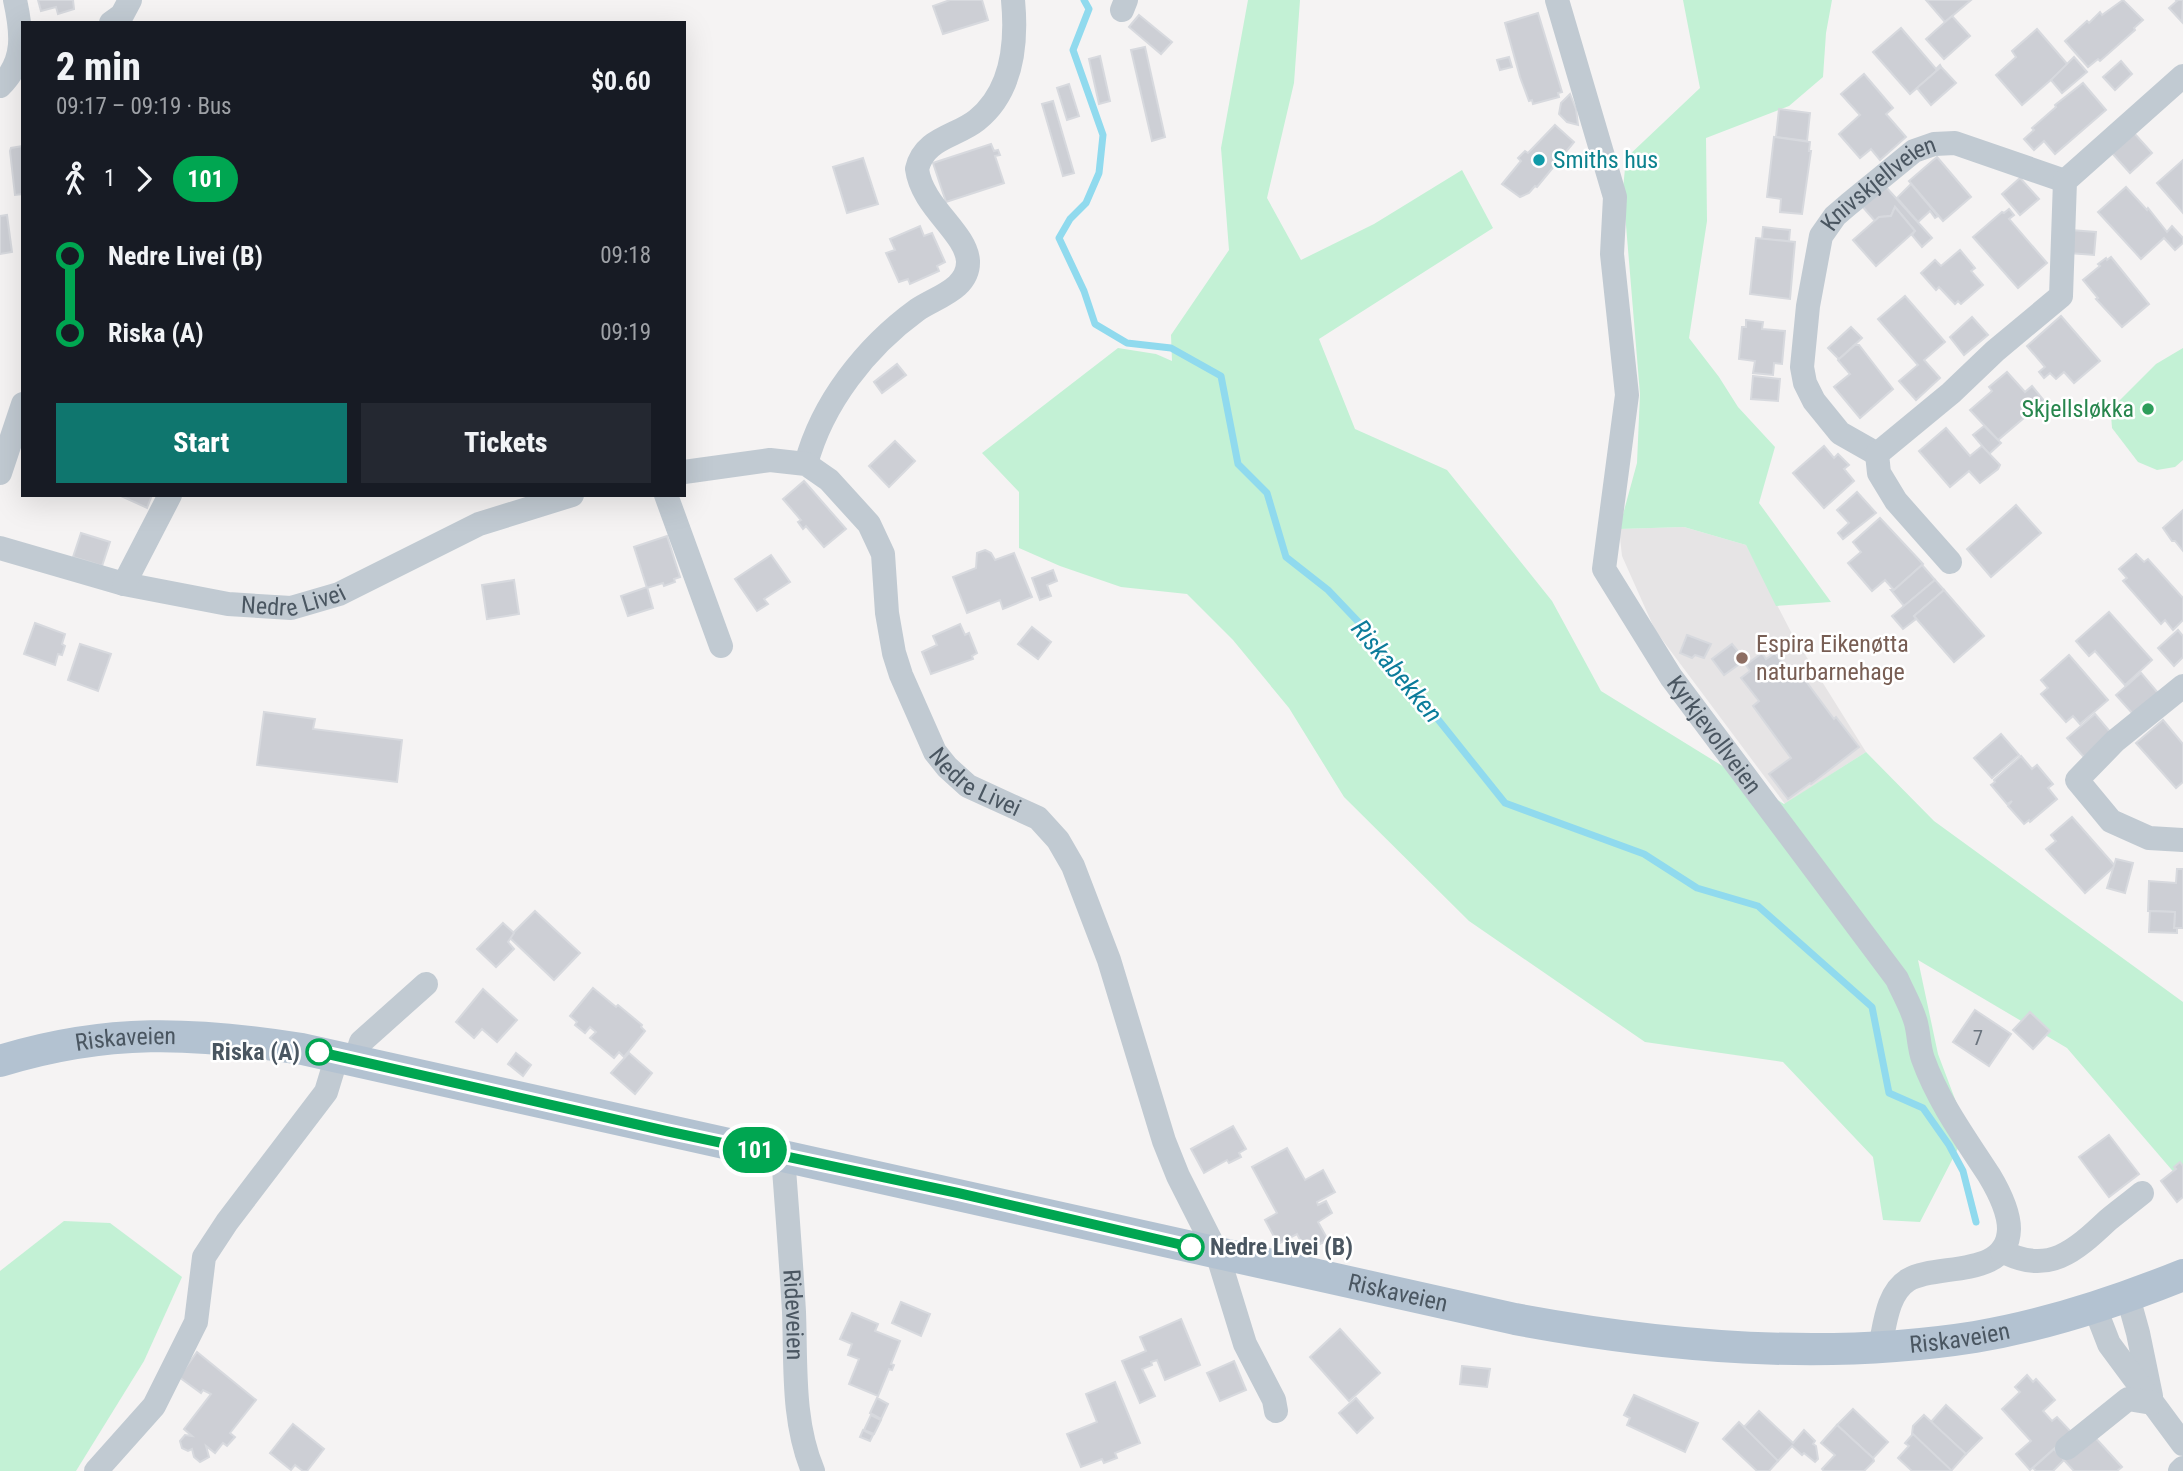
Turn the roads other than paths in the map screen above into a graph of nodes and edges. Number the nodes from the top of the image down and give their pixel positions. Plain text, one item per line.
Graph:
1 (15, 0) edge
2 (130, 0) edge
3 (1013, 0) edge
4 (1557, 0) edge
5 (114, 21) edge
6 (21, 55) edge
7 (2183, 76) edge
8 (0, 86) edge
9 (2065, 181) junction
10 (21, 410) edge
11 (1877, 454) junction
12 (806, 464) junction
13 (686, 472) edge
14 (0, 473) edge
15 (169, 497) edge
16 (566, 497) edge
17 (667, 497) edge
18 (0, 548) edge
19 (1950, 562) dead end
20 (124, 584) junction
21 (721, 646) dead end
22 (2183, 686) edge
23 (2183, 840) edge
24 (426, 984) dead end
25 (346, 1058) junction
26 (0, 1061) edge
27 (783, 1156) junction
28 (2142, 1192) dead end
29 (2002, 1251) junction
30 (1217, 1253) junction
31 (2183, 1275) edge
32 (2128, 1297) junction
33 (2095, 1307) junction
34 (1880, 1347) junction
35 (2152, 1403) junction
36 (1276, 1411) dead end
37 (2183, 1444) edge
38 (2067, 1448) dead end
39 (96, 1471) edge
40 (813, 1471) edge

1 - 6 street
2 - 5 street
3 - 12 street
4 - 29 street, Kyrkjevollveien
6 - 8 street
7 - 9 street
9 - 11 street
9 - 11 street, Knivskjellveien
10 - 14 street
11 - 19 street
12 - 13 street
12 - 30 street, Nedre Livei
15 - 20 street
16 - 20 street, Nedre Livei
17 - 21 street
18 - 20 street, Nedre Livei
22 - 23 street
24 - 25 street
25 - 26 main road, Riskaveien
25 - 27 main road, Riskaveien
25 - 39 street
27 - 30 main road, Riskaveien
27 - 40 street, Rideveien
28 - 29 street
29 - 34 street
30 - 34 main road, Riskaveien
30 - 36 street, Nedre Livei
31 - 32 main road, Riskaveien
32 - 33 main road, Riskaveien
32 - 35 street
33 - 34 main road, Riskaveien
33 - 35 street
35 - 37 street
35 - 38 street

